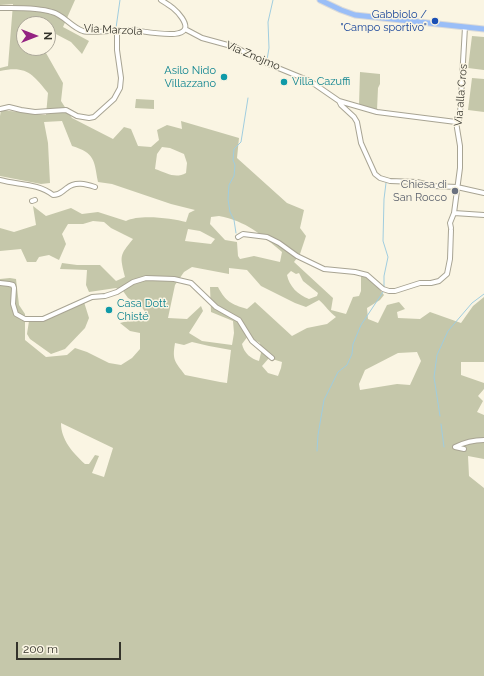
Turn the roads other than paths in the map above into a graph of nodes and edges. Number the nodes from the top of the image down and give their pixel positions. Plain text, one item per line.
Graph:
1 (161, 0) edge
2 (320, 0) edge
3 (0, 8) edge
4 (465, 27) junction
5 (484, 29) edge
6 (117, 30) junction
7 (184, 30) junction
8 (339, 101) junction
9 (0, 109) edge
10 (456, 122) junction
11 (0, 180) edge
12 (95, 187) dead end
13 (457, 187) junction
14 (484, 193) edge
15 (454, 213) junction
16 (484, 215) edge
17 (238, 237) dead end
18 (0, 283) edge
19 (272, 358) dead end
20 (484, 440) edge
21 (464, 449) dead end

1 - 7 street
2 - 4 main road
3 - 6 street, Via Marzola
4 - 5 main road
4 - 10 street, Via alla Cros
6 - 7 street, Via Marzola
6 - 9 street
7 - 8 street, Via Znojmo
8 - 10 street, Via Znojmo
8 - 13 street
10 - 13 street, Via alla Cros
11 - 12 street
13 - 14 street
13 - 15 street, Via alla Cros
15 - 16 street
15 - 17 street, Via alla Cros
18 - 19 street
20 - 21 street

